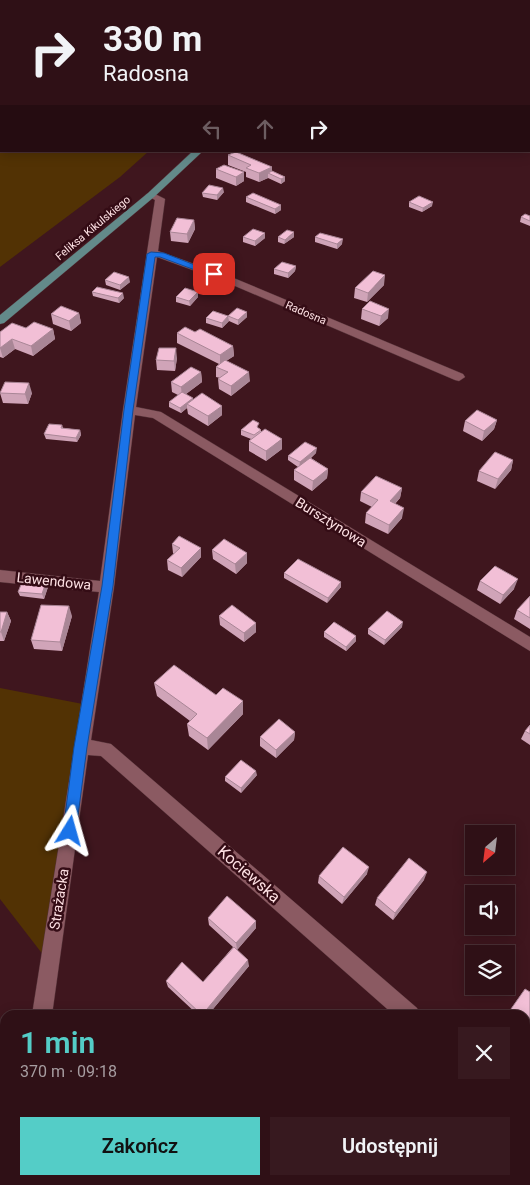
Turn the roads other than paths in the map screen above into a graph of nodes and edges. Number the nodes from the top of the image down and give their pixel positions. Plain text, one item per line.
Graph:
1 (198, 152) edge
2 (151, 195) junction
3 (151, 254) junction
4 (0, 321) edge
5 (459, 377) dead end
6 (129, 410) junction
7 (0, 576) edge
8 (107, 586) junction
9 (530, 646) edge
10 (81, 747) junction
11 (43, 1010) edge
12 (404, 1010) edge

1 - 2 main road, Feliksa Kikulskiego
2 - 3 street, Strażacka
2 - 4 main road, Feliksa Kikulskiego
3 - 5 street, Radosna
3 - 6 street, Strażacka
6 - 8 street, Strażacka
6 - 9 street, Bursztynowa
7 - 8 street, Lawendowa
8 - 10 street, Strażacka
10 - 11 street, Strażacka
10 - 12 street, Kociewska

